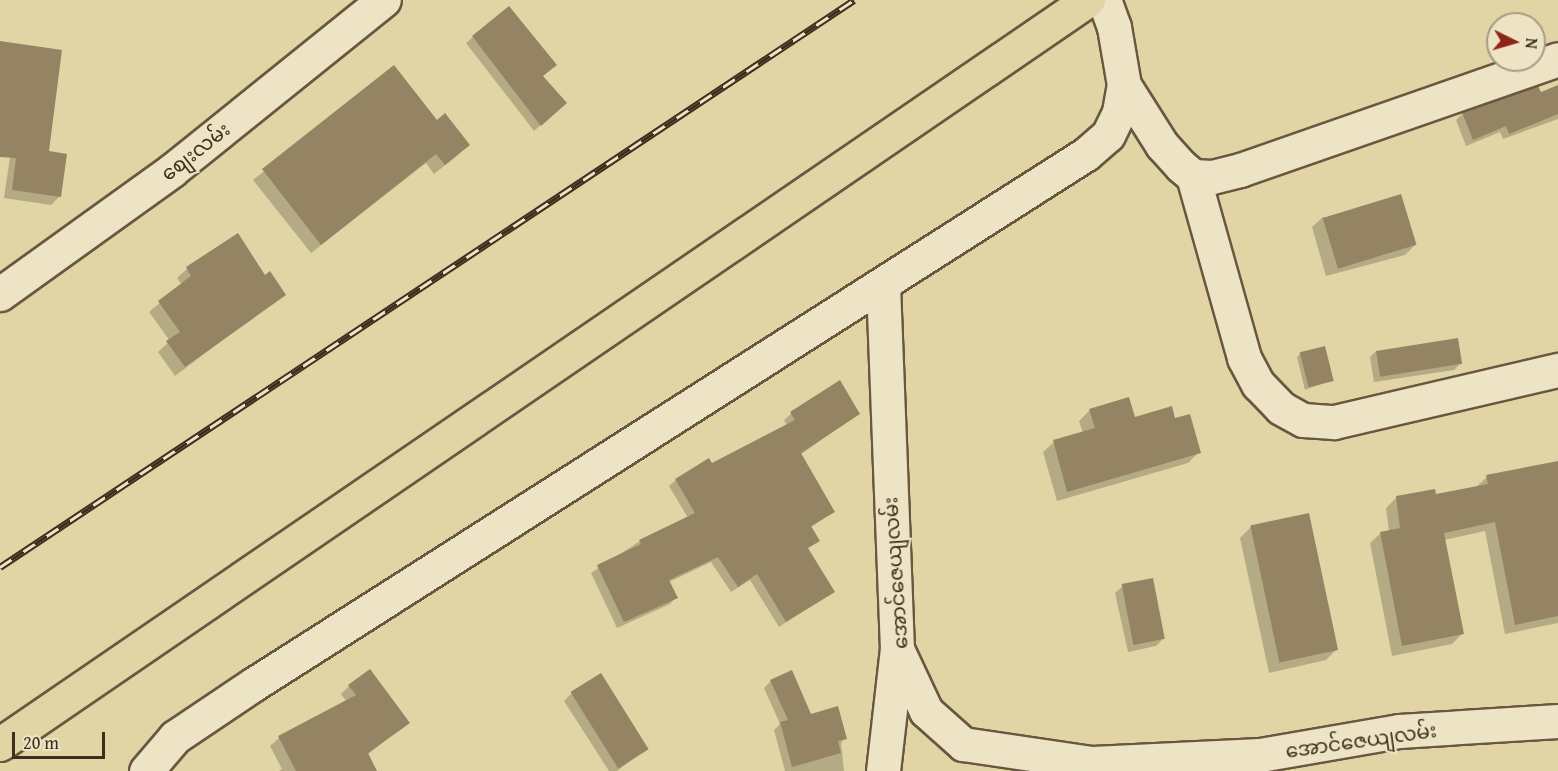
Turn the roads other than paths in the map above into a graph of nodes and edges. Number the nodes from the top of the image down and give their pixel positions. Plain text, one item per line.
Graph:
1 (384, 0) edge
2 (1088, 0) edge
3 (1104, 0) edge
4 (1558, 59) edge
5 (1124, 85) junction
6 (1193, 176) junction
7 (883, 285) junction
8 (0, 294) edge
9 (1558, 370) edge
10 (897, 649) junction
11 (1558, 721) edge
12 (0, 744) edge
13 (1092, 767) edge
14 (146, 771) edge
15 (884, 771) edge

1 - 8 street, စျေးလမ်း
2 - 12 highway
3 - 5 street
4 - 6 street
5 - 6 street
5 - 7 street
6 - 9 street
7 - 10 street, အောင်ဇေယျလမ်း
7 - 14 street
10 - 13 street, အောင်ဇေယျလမ်း
10 - 15 street
11 - 13 street, အောင်ဇေယျလမ်း

